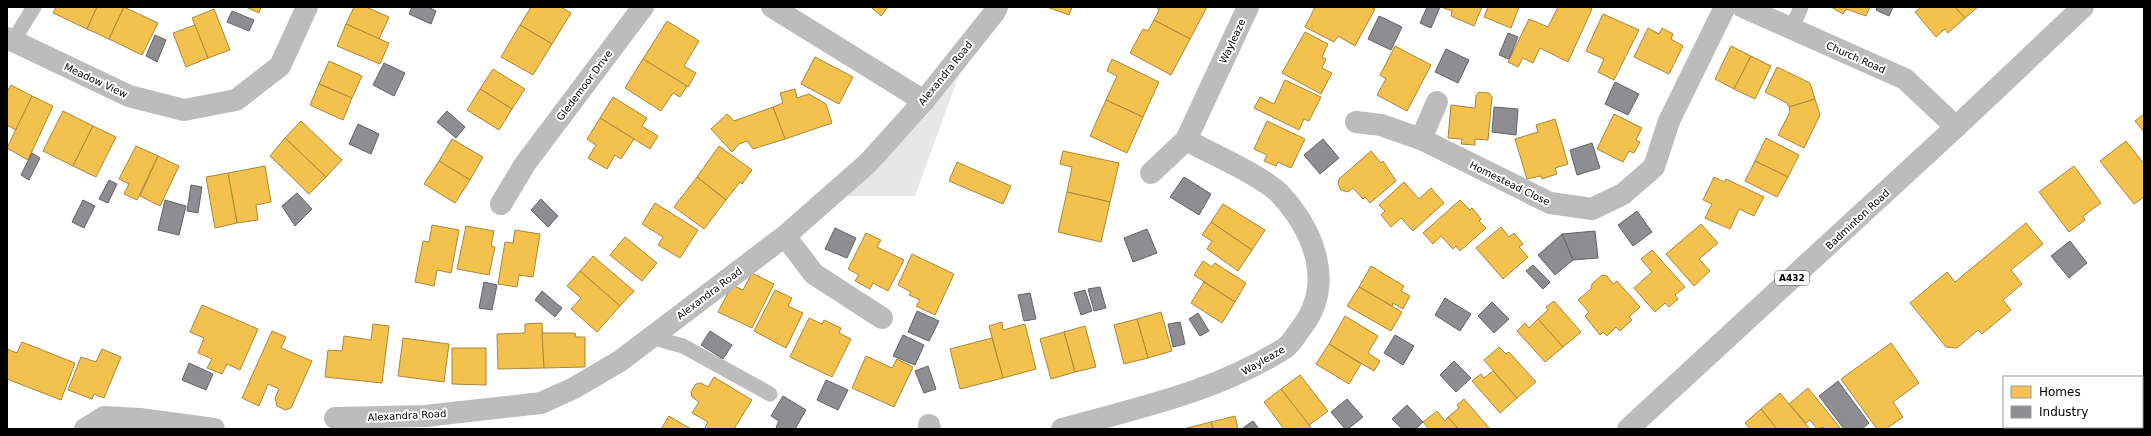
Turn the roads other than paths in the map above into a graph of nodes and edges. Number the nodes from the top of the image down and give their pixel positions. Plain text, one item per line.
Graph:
1 (34, 7) edge
2 (307, 7) edge
3 (643, 7) edge
4 (772, 7) edge
5 (997, 7) edge
6 (1248, 7) edge
7 (1725, 7) edge
8 (1743, 7) edge
9 (1801, 7) edge
10 (2083, 7) edge
11 (1792, 28) junction
12 (10, 39) edge
13 (924, 101) junction
14 (1437, 102) dead end
15 (1356, 122) dead end
16 (1956, 128) junction
17 (1421, 139) junction
18 (1186, 140) junction
19 (1151, 172) dead end
20 (501, 204) dead end
21 (785, 236) junction
22 (882, 318) dead end
23 (650, 337) junction
24 (770, 394) dead end
25 (336, 418) dead end
26 (424, 422) edge
27 (85, 429) edge
28 (214, 429) edge
29 (1062, 429) edge
30 (1628, 429) edge

1 - 12 lane
2 - 12 street, Meadow View
3 - 20 street, Gledemoor Drive
4 - 13 street
5 - 13 street, Alexandra Road
6 - 18 street, Wayleaze
7 - 17 street, Homestead Close
8 - 11 street, Church Road
9 - 11 lane
10 - 16 street, Badminton Road / A432
11 - 16 street, Church Road
13 - 21 street, Alexandra Road
14 - 17 street
15 - 17 street, Homestead Close
16 - 30 street, Badminton Road / A432
18 - 19 street, Wayleaze
18 - 29 street, Wayleaze
21 - 22 street
21 - 23 street, Alexandra Road
23 - 24 lane
23 - 26 street, Alexandra Road
25 - 26 street, Alexandra Road
27 - 28 street

